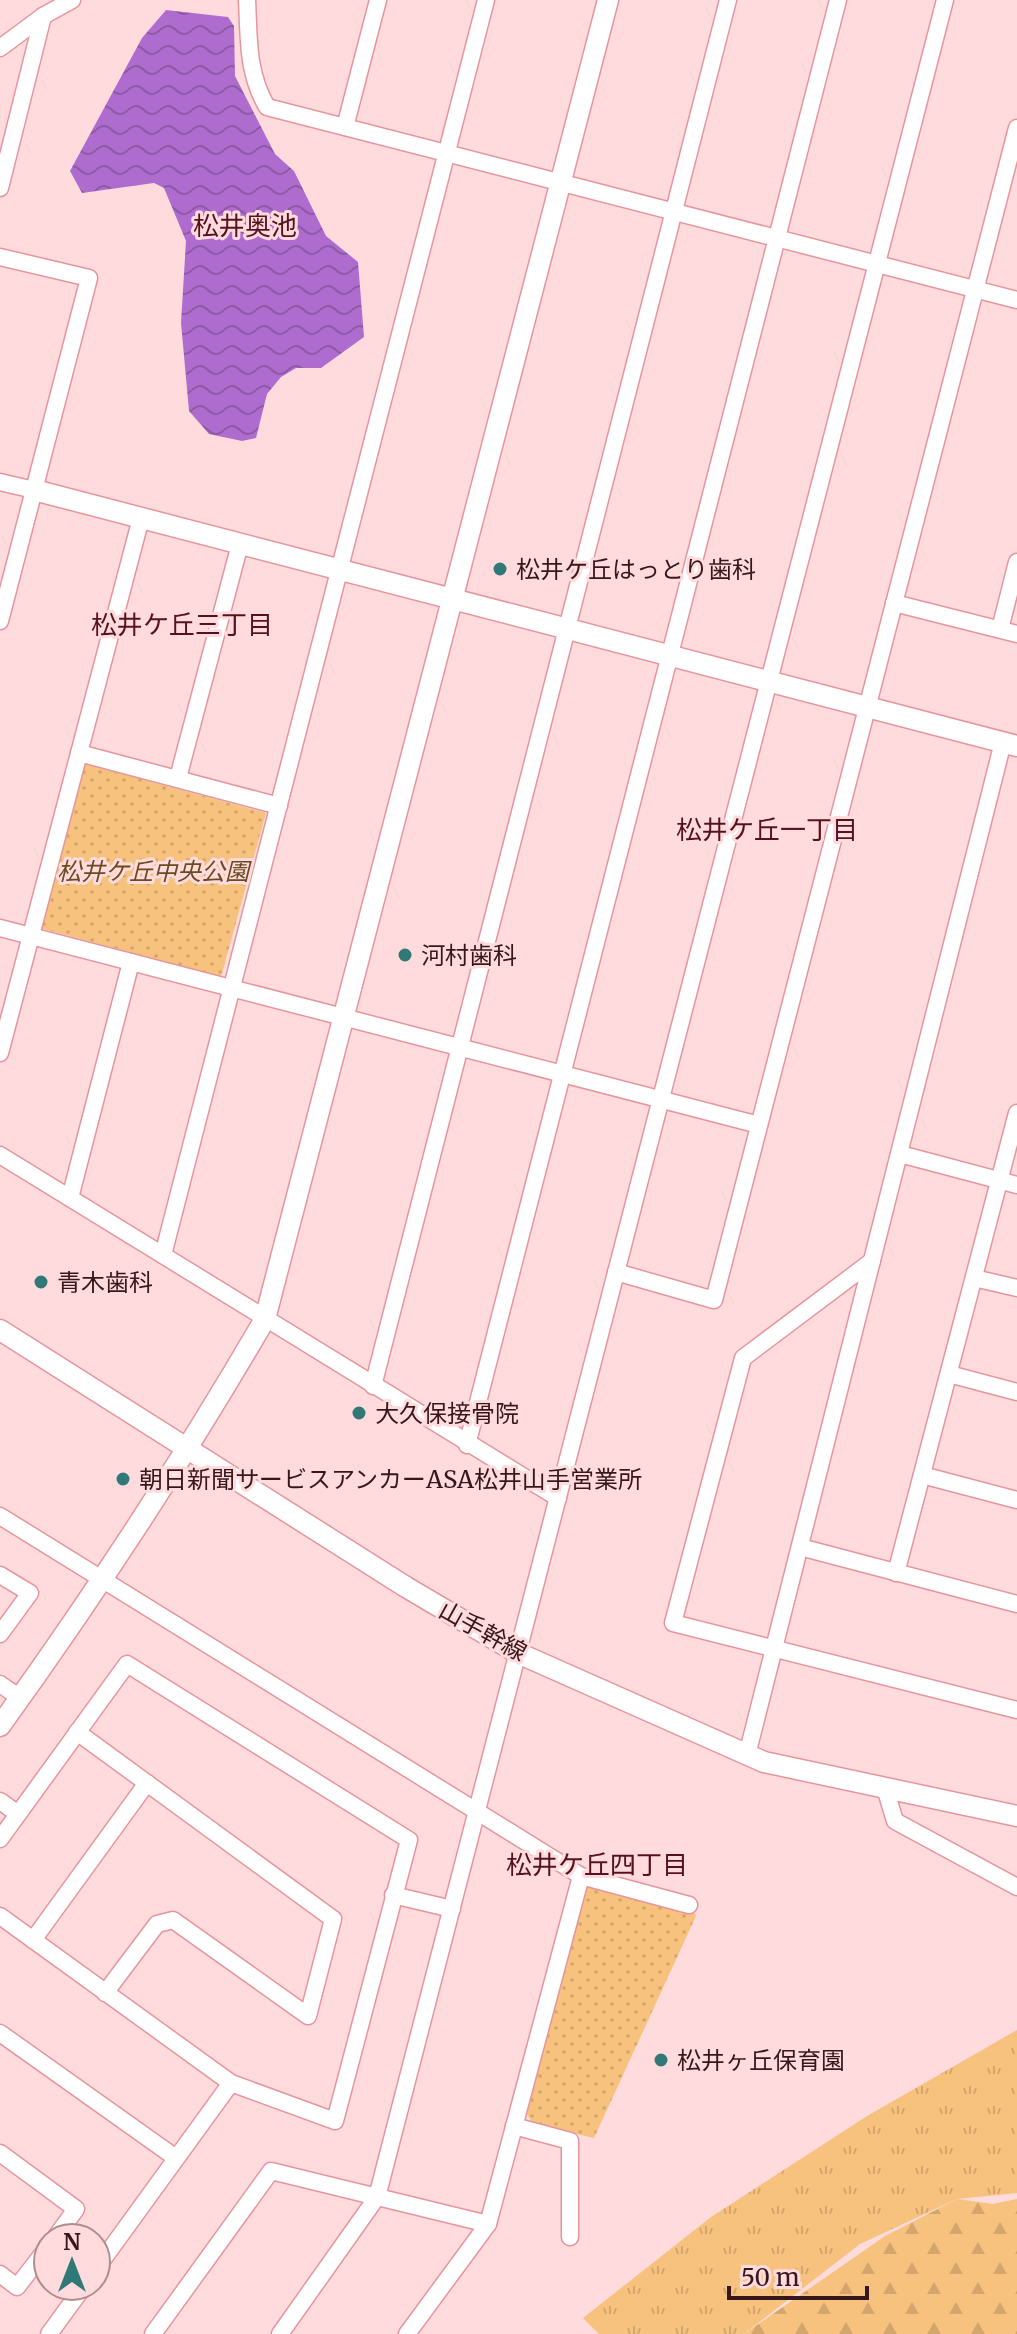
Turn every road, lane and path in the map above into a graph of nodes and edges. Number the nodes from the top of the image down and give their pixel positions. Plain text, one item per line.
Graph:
1 (72, 0) edge
2 (247, 0) edge
3 (378, 0) edge
4 (486, 0) edge
5 (608, 0) edge
6 (728, 0) edge
7 (838, 0) edge
8 (945, 0) edge
9 (43, 16) junction
10 (0, 48) edge
11 (345, 127) junction
12 (1017, 128) edge
13 (446, 154) junction
14 (561, 183) junction
15 (0, 188) edge
16 (674, 212) junction
17 (777, 239) junction
18 (0, 257) edge
19 (876, 264) junction
20 (975, 290) junction
21 (1017, 300) edge
22 (0, 482) edge
23 (34, 490) junction
24 (141, 518) junction
25 (240, 544) junction
26 (1017, 562) edge
27 (340, 570) junction
28 (452, 599) junction
29 (894, 603) junction
30 (0, 621) edge
31 (567, 629) junction
32 (1000, 629) junction
33 (1017, 634) edge
34 (670, 655) junction
35 (769, 681) junction
36 (867, 707) junction
37 (1010, 744) edge
38 (79, 753) junction
39 (178, 778) junction
40 (279, 806) junction
41 (0, 928) edge
42 (31, 936) junction
43 (131, 962) junction
44 (232, 988) junction
45 (344, 1018) junction
46 (460, 1048) junction
47 (0, 1053) edge
48 (562, 1074) junction
49 (661, 1100) junction
50 (1017, 1113) edge
51 (759, 1125) junction
52 (900, 1154) junction
53 (0, 1155) edge
54 (999, 1180) junction
55 (1017, 1185) edge
56 (70, 1198) junction
57 (163, 1255) junction
58 (872, 1261) junction
59 (616, 1272) junction
60 (974, 1278) junction
61 (1017, 1288) edge
62 (265, 1319) junction
63 (0, 1330) edge
64 (949, 1374) junction
65 (373, 1386) junction
66 (1017, 1392) edge
67 (467, 1445) junction
68 (189, 1450) junction
69 (922, 1475) junction
70 (558, 1498) junction
71 (1017, 1500) edge
72 (0, 1516) edge
73 (800, 1547) junction
74 (896, 1573) junction
75 (0, 1575) edge
76 (105, 1580) junction
77 (1017, 1604) edge
78 (0, 1634) edge
79 (774, 1649) junction
80 (518, 1653) junction
81 (0, 1684) edge
82 (20, 1698) junction
83 (1017, 1710) edge
84 (0, 1726) edge
85 (77, 1732) junction
86 (747, 1755) junction
87 (147, 1783) junction
88 (885, 1788) junction
89 (0, 1801) edge
90 (477, 1812) junction
91 (18, 1814) junction
92 (1017, 1816) edge
93 (0, 1839) edge
94 (581, 1876) junction
95 (1017, 1887) edge
96 (393, 1895) junction
97 (689, 1905) dead end
98 (452, 1909) junction
99 (0, 1916) edge
100 (33, 1940) junction
101 (105, 1993) junction
102 (0, 2033) edge
103 (231, 2083) junction
104 (514, 2126) junction
105 (0, 2153) edge
106 (176, 2158) junction
107 (377, 2197) junction
108 (67, 2222) edge
109 (488, 2224) junction
110 (570, 2237) dead end
111 (112, 2247) edge
112 (32, 2268) edge
113 (0, 2274) edge
114 (72, 2302) edge
115 (49, 2334) edge
116 (153, 2334) edge
117 (280, 2334) edge
118 (407, 2334) edge

1 - 9 street
2 - 11 street
3 - 11 street
4 - 13 street
5 - 14 street
6 - 16 street
7 - 17 street
8 - 19 street
9 - 10 street
9 - 15 street
11 - 13 street
12 - 20 street
13 - 14 street
13 - 27 street
14 - 16 street
14 - 28 street
16 - 17 street
16 - 31 street
17 - 19 street
17 - 34 street
18 - 23 street
19 - 20 street
19 - 35 street
20 - 21 street
20 - 29 street
22 - 23 street
23 - 24 street
23 - 30 street
24 - 25 street
24 - 38 street
25 - 27 street
25 - 39 street
26 - 32 street
27 - 28 street
27 - 40 street
28 - 31 street
28 - 45 street
29 - 32 street
29 - 36 street
31 - 34 street
31 - 46 street
32 - 33 street
34 - 35 street
34 - 48 street
35 - 36 street
35 - 49 street
36 - 37 street
36 - 51 street
37 - 52 street
38 - 39 street
38 - 42 street
39 - 40 street
40 - 44 street
41 - 42 street
42 - 43 street
42 - 47 street
43 - 44 street
43 - 56 street
44 - 45 street
44 - 57 street
45 - 46 street
45 - 62 street
46 - 48 street
46 - 65 street
48 - 49 street
48 - 67 street
49 - 51 street
49 - 59 street
50 - 54 street
51 - 59 street
52 - 54 street
52 - 58 street
53 - 56 street
54 - 55 street
54 - 60 street
56 - 57 street
57 - 62 street
58 - 73 street
58 - 79 street
59 - 70 street
60 - 61 street
60 - 64 street
62 - 65 street
62 - 68 street
63 - 68 street, 山手幹線
64 - 66 street
64 - 69 street
65 - 67 street
67 - 70 street
68 - 76 street
68 - 80 street, 山手幹線
69 - 71 street
69 - 74 street
70 - 80 street
72 - 76 street
73 - 74 street
73 - 79 street
74 - 77 street
75 - 78 street
76 - 82 street
76 - 90 street
79 - 83 street
79 - 86 street
80 - 86 street, 山手幹線
80 - 90 street
81 - 82 street
82 - 84 street
85 - 87 street
85 - 91 street
85 - 96 street
86 - 88 street, 山手幹線
87 - 100 street
87 - 101 street
88 - 92 street, 山手幹線
88 - 95 street
89 - 91 street
90 - 94 street
90 - 98 street
91 - 93 street
94 - 97 street
94 - 104 street
96 - 98 street
96 - 103 street
98 - 107 street
99 - 100 street
100 - 101 street
101 - 103 street
102 - 106 street
103 - 106 street
104 - 109 street
104 - 110 street
105 - 108 street
106 - 111 street
107 - 109 street
107 - 116 street
107 - 117 street
109 - 118 street
112 - 113 street
114 - 115 street

